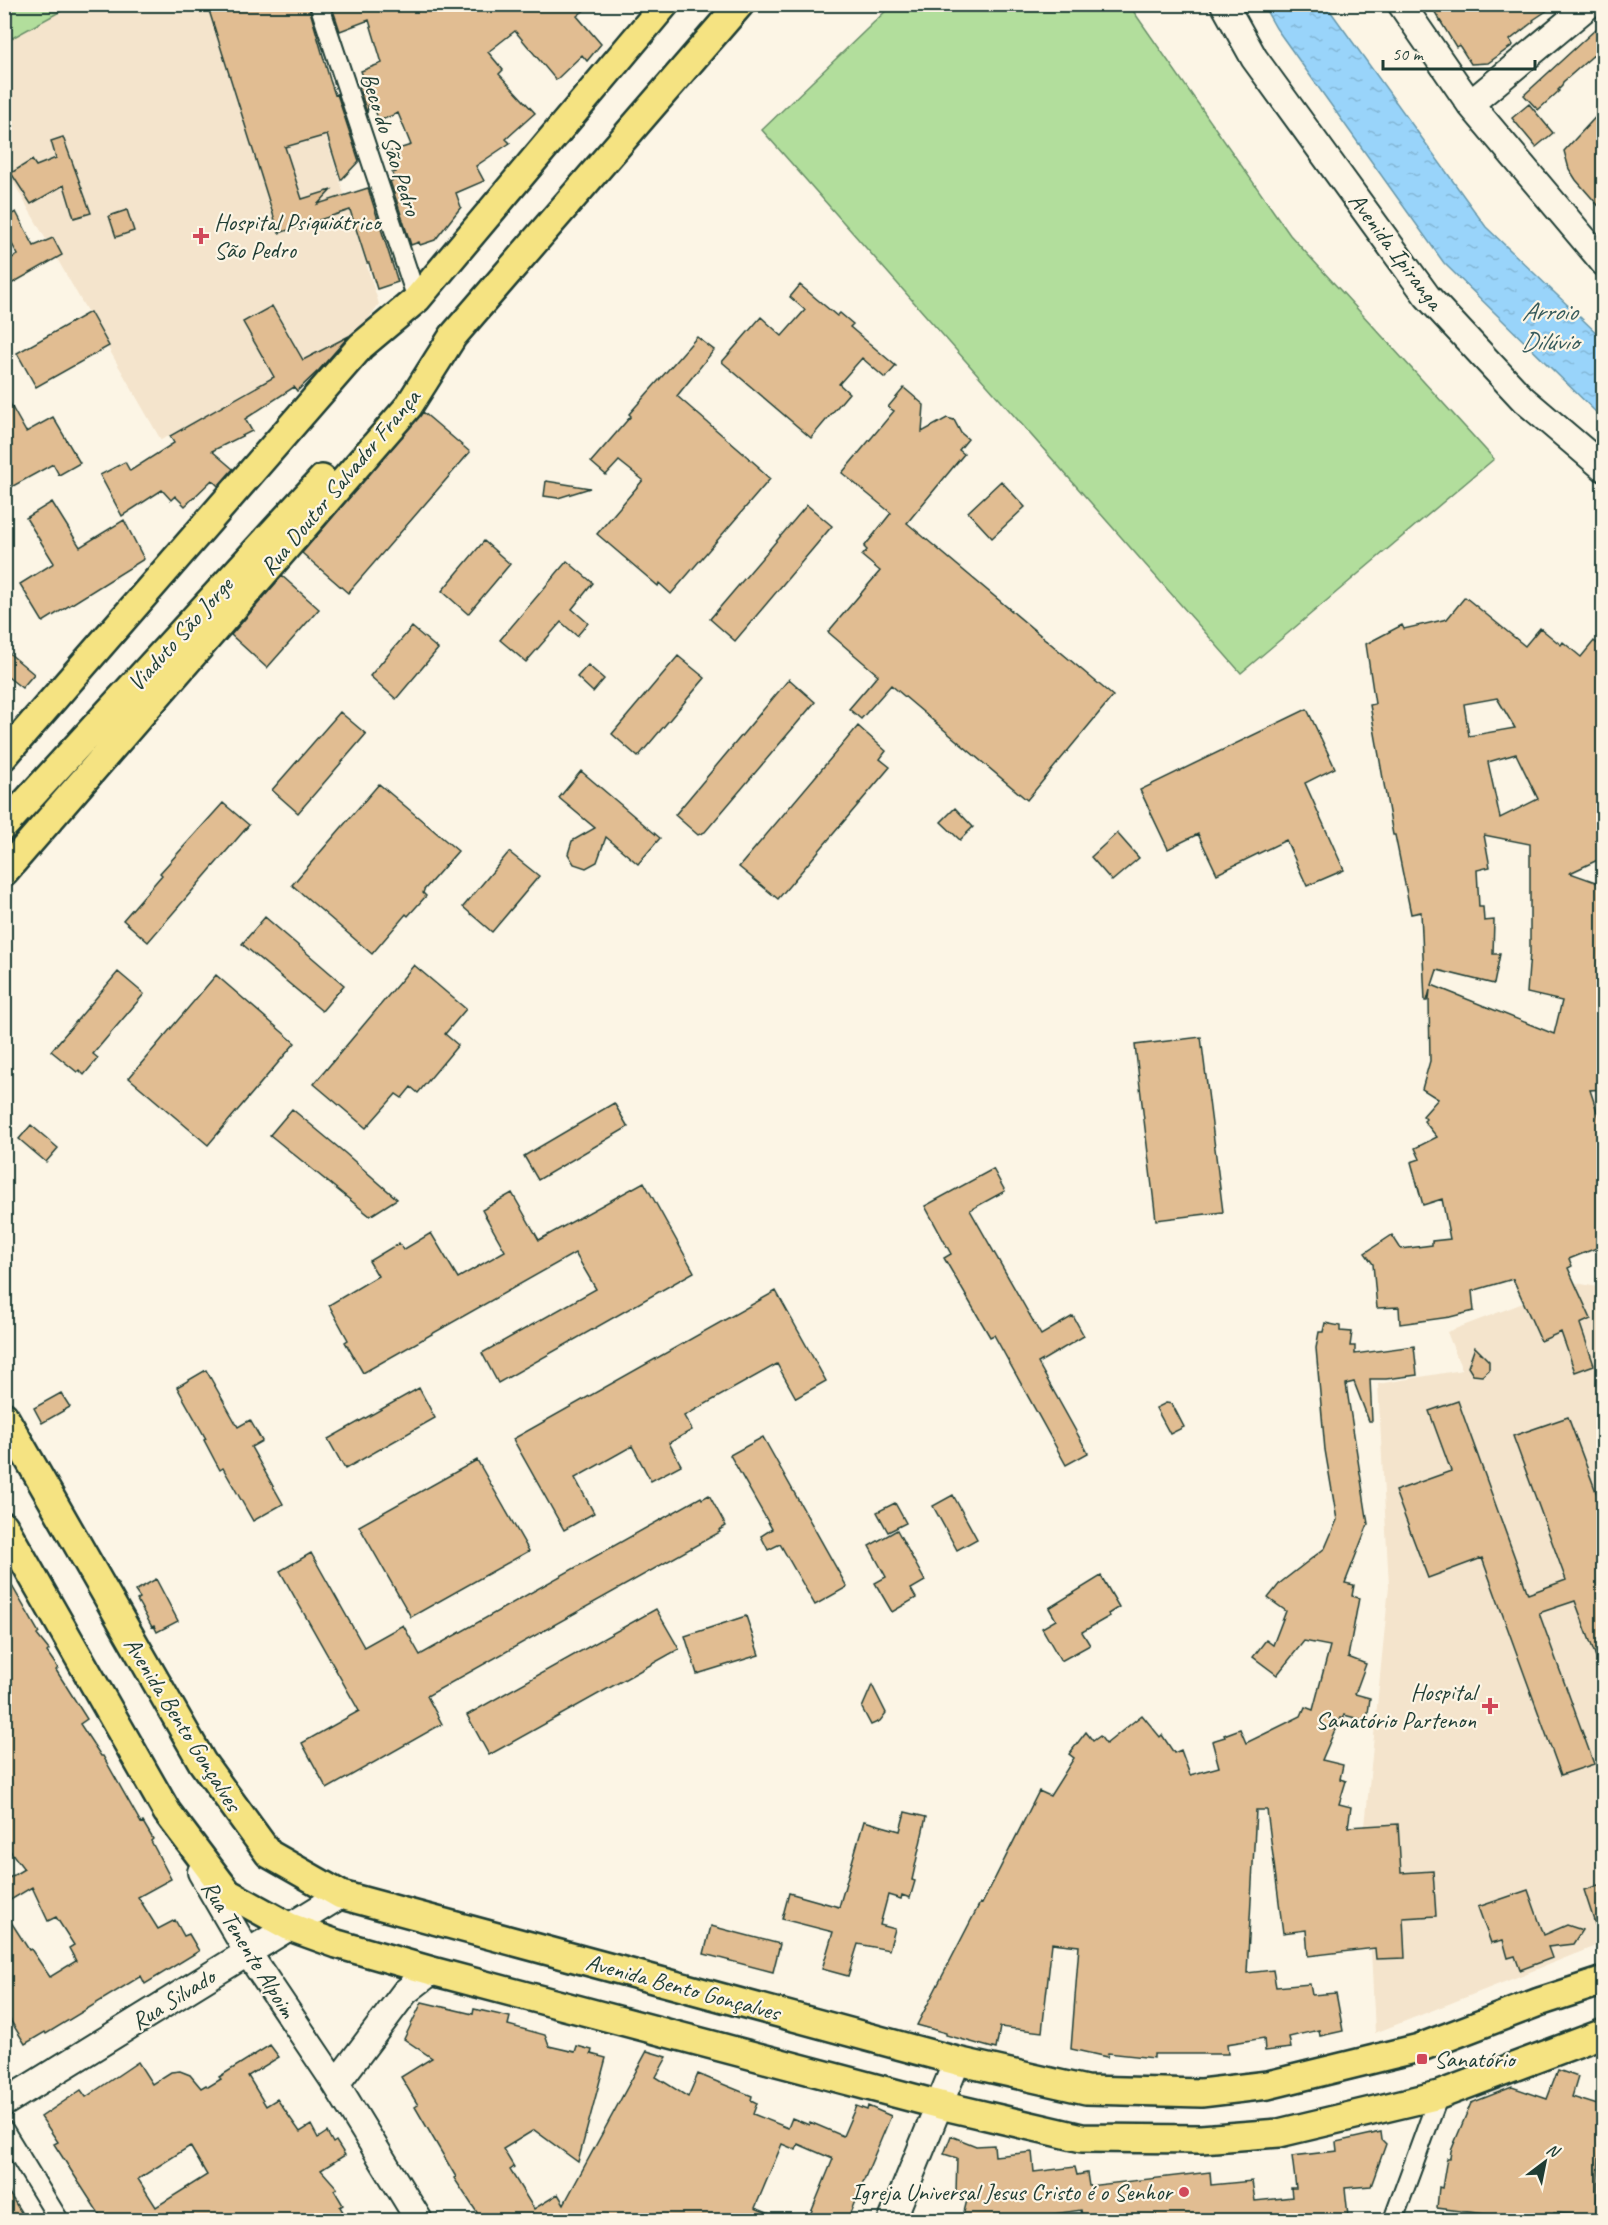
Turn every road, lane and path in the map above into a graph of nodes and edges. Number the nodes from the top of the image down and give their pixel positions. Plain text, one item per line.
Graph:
1 (319, 4) edge
2 (665, 4) edge
3 (740, 4) edge
4 (1224, 4) edge
5 (1401, 4) edge
6 (1590, 4) edge
7 (1470, 104) junction
8 (1603, 262) edge
9 (417, 299) junction
10 (453, 336) junction
11 (1604, 468) edge
12 (4, 756) edge
13 (4, 776) edge
14 (4, 826) edge
15 (4, 872) edge
16 (4, 1416) edge
17 (4, 1526) edge
18 (167, 1812) junction
19 (341, 1895) junction
20 (290, 1927) junction
21 (248, 1953) junction
22 (432, 1971) junction
23 (1604, 1981) edge
24 (1604, 2032) edge
25 (957, 2061) junction
26 (336, 2084) junction
27 (1439, 2095) junction
28 (4, 2103) edge
29 (940, 2105) junction
30 (4, 2130) edge
31 (59, 2220) edge
32 (419, 2220) edge
33 (892, 2220) edge
34 (1393, 2220) edge

1 - 9 street, Beco do São Pedro
2 - 9 main road
3 - 10 main road, Rua Doutor Salvador França
4 - 11 street, Avenida Ipiranga
5 - 7 street
6 - 7 street
7 - 8 street
9 - 12 main road
9 - 13 main road, Viaduto São Jorge
10 - 14 main road, Viaduto São Jorge
10 - 15 main road, Rua Doutor Salvador França
16 - 19 main road, Avenida Bento Gonçalves
17 - 18 main road, Avenida Bento Gonçalves
18 - 20 main road, Avenida Bento Gonçalves
18 - 21 street, Rua Tenente Alpoim
19 - 20 street, Rua Silvado
19 - 25 main road, Avenida Bento Gonçalves
20 - 21 street, Rua Silvado
20 - 22 main road, Avenida Bento Gonçalves
21 - 26 street, Rua Tenente Alpoim
21 - 28 street, Rua Silvado
22 - 26 street
22 - 29 main road, Avenida Bento Gonçalves
23 - 25 main road, Avenida Bento Gonçalves
24 - 27 main road, Avenida Bento Gonçalves
25 - 29 street
26 - 32 street, Rua Tenente Alpoim
27 - 29 main road, Avenida Bento Gonçalves
27 - 34 street
29 - 33 street
30 - 31 street

